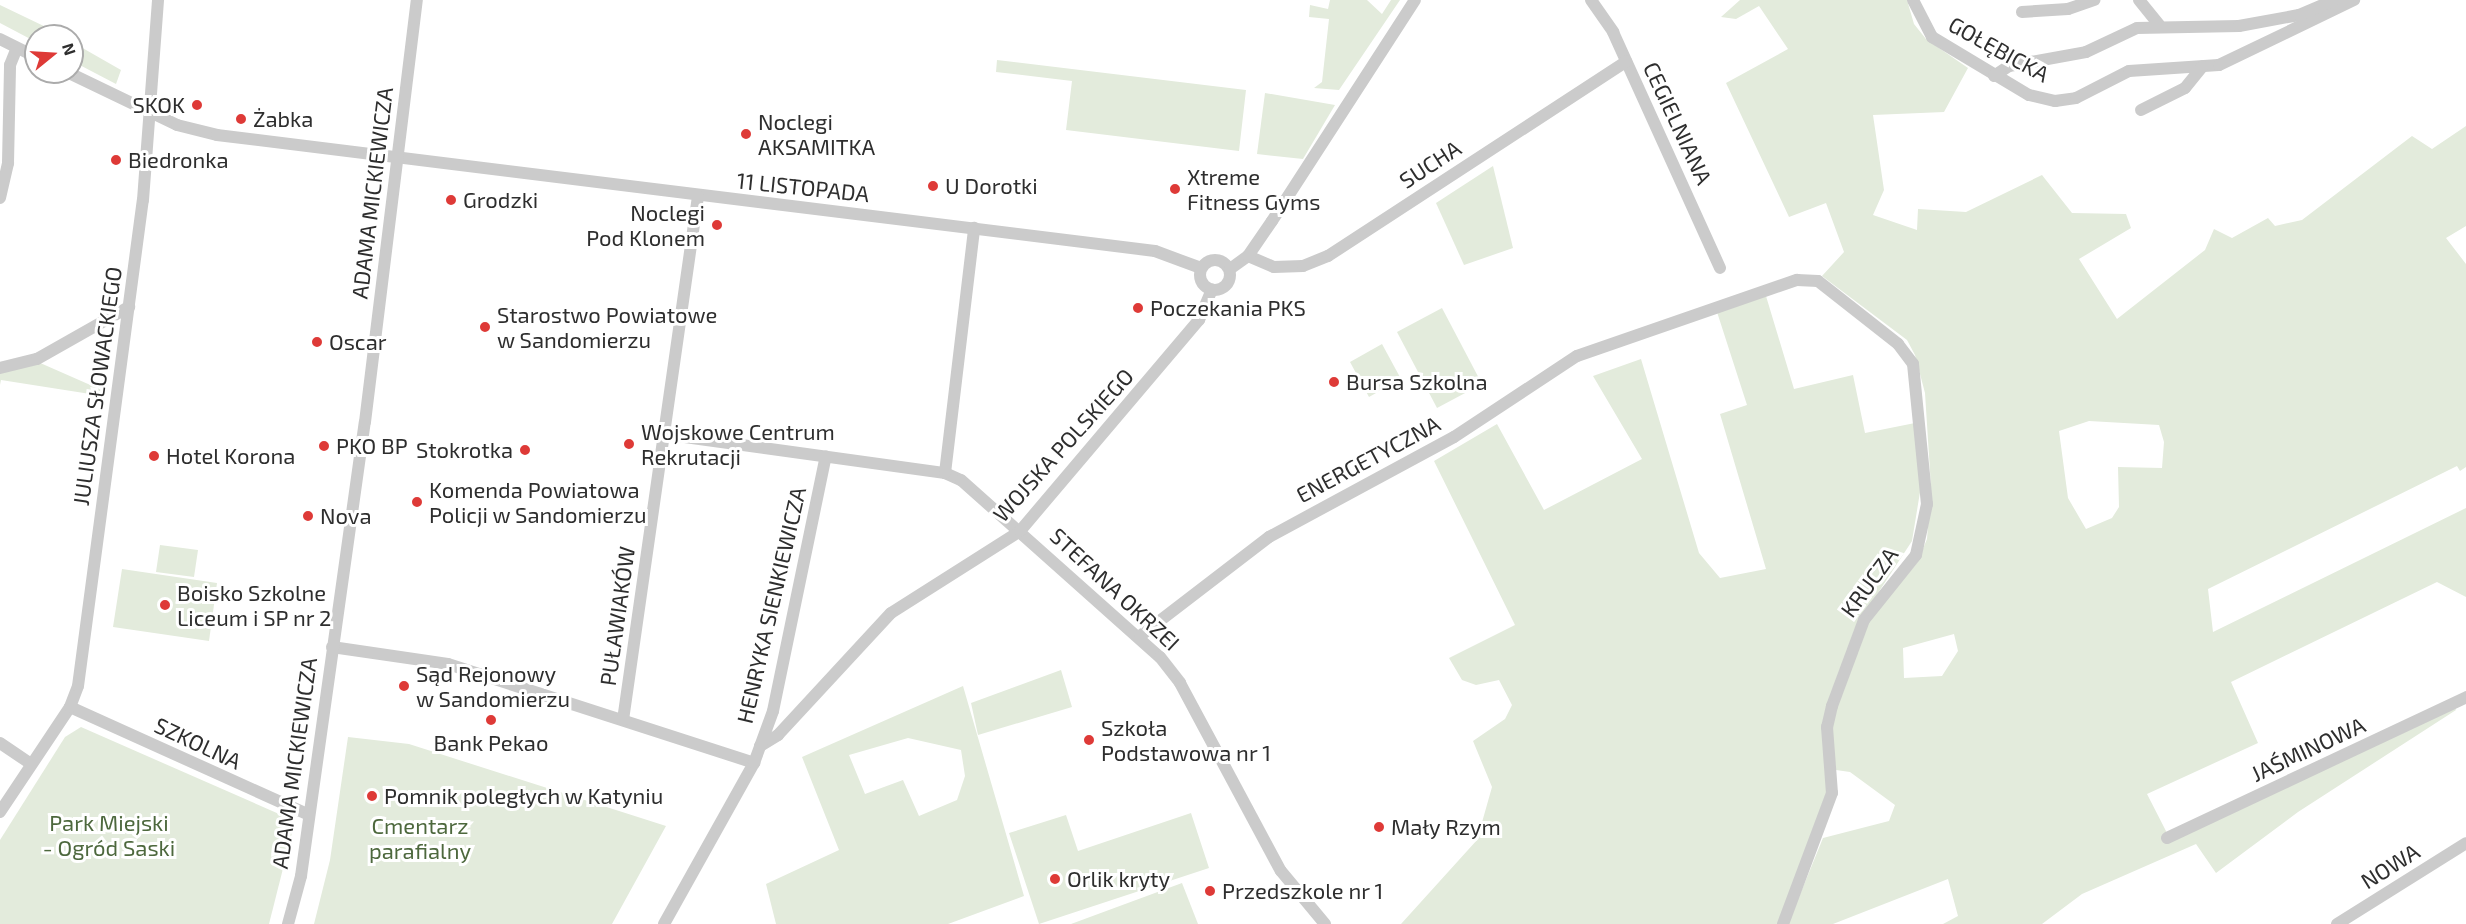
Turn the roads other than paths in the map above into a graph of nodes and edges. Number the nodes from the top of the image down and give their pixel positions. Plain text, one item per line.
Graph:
1 (158, 0) edge
2 (417, 0) edge
3 (1415, 0) edge
4 (1591, 0) edge
5 (1913, 0) edge
6 (2094, 0) edge
7 (2139, 0) edge
8 (2334, 0) edge
9 (2354, 0) edge
10 (2022, 12) dead end
11 (2159, 25) junction
12 (0, 39) edge
13 (17, 48) junction
14 (24, 51) edge
15 (1626, 62) junction
16 (2203, 66) junction
17 (1994, 76) junction
18 (84, 80) edge
19 (2141, 110) dead end
20 (152, 114) junction
21 (397, 156) junction
22 (698, 196) junction
23 (0, 198) edge
24 (974, 228) junction
25 (1248, 256) junction
26 (1201, 268) junction
27 (1720, 268) dead end
28 (1230, 269) junction
29 (1212, 290) junction
30 (129, 307) junction
31 (1859, 314) joint
32 (0, 368) edge
33 (663, 434) junction
34 (826, 456) junction
35 (945, 473) junction
36 (1020, 531) junction
37 (1140, 636) junction
38 (332, 647) junction
39 (2466, 697) edge
40 (70, 707) junction
41 (623, 720) junction
42 (0, 743) edge
43 (760, 746) junction
44 (30, 762) junction
45 (754, 763) junction
46 (0, 812) edge
47 (309, 815) junction
48 (2167, 838) dead end
49 (2466, 843) edge
50 (288, 924) edge
51 (664, 924) edge
52 (1325, 924) edge
53 (1783, 924) edge
54 (2337, 924) edge

1 - 20 street, JULIUSZA SŁOWACKIEGO
2 - 21 street, ADAMA MICKIEWICZA
3 - 25 street
4 - 15 street, CEGIELNIANA
5 - 17 street, GOŁĘBICKA
6 - 10 street
7 - 11 street
8 - 11 street
9 - 16 street, GOŁĘBICKA
11 - 17 street
12 - 13 street
13 - 14 street
13 - 23 street
15 - 25 street, SUCHA
15 - 27 street, CEGIELNIANA
16 - 17 street, GOŁĘBICKA
16 - 19 street
18 - 20 street, 11 LISTOPADA
20 - 21 street, 11 LISTOPADA
20 - 30 street, JULIUSZA SŁOWACKIEGO
21 - 22 street, 11 LISTOPADA
21 - 38 street, ADAMA MICKIEWICZA
22 - 24 street, 11 LISTOPADA
22 - 33 street, PUŁAWIAKÓW
24 - 26 street, 11 LISTOPADA
24 - 35 street
25 - 28 street
26 - 28 street
26 - 29 street
28 - 29 street
29 - 36 street, WOJSKA POLSKIEGO
30 - 32 street
30 - 40 street, JULIUSZA SŁOWACKIEGO
31 - 37 street, ENERGETYCZNA
31 - 53 street, KRUCZA
33 - 34 street
33 - 41 street, PUŁAWIAKÓW
34 - 35 street
34 - 43 street, HENRYKA SIENKIEWICZA
35 - 36 street, STEFANA OKRZEI
36 - 37 street, STEFANA OKRZEI
36 - 43 street, WOJSKA POLSKIEGO
37 - 52 street, STEFANA OKRZEI
38 - 41 street
38 - 47 street, ADAMA MICKIEWICZA
39 - 48 street, JAŚMINOWA
40 - 44 street, JULIUSZA SŁOWACKIEGO
40 - 47 street, SZKOLNA
41 - 45 street
42 - 44 street
43 - 45 street, HENRYKA SIENKIEWICZA
44 - 46 street, JULIUSZA SŁOWACKIEGO
45 - 51 street, HENRYKA SIENKIEWICZA
47 - 50 street, ADAMA MICKIEWICZA
49 - 54 street, NOWA

